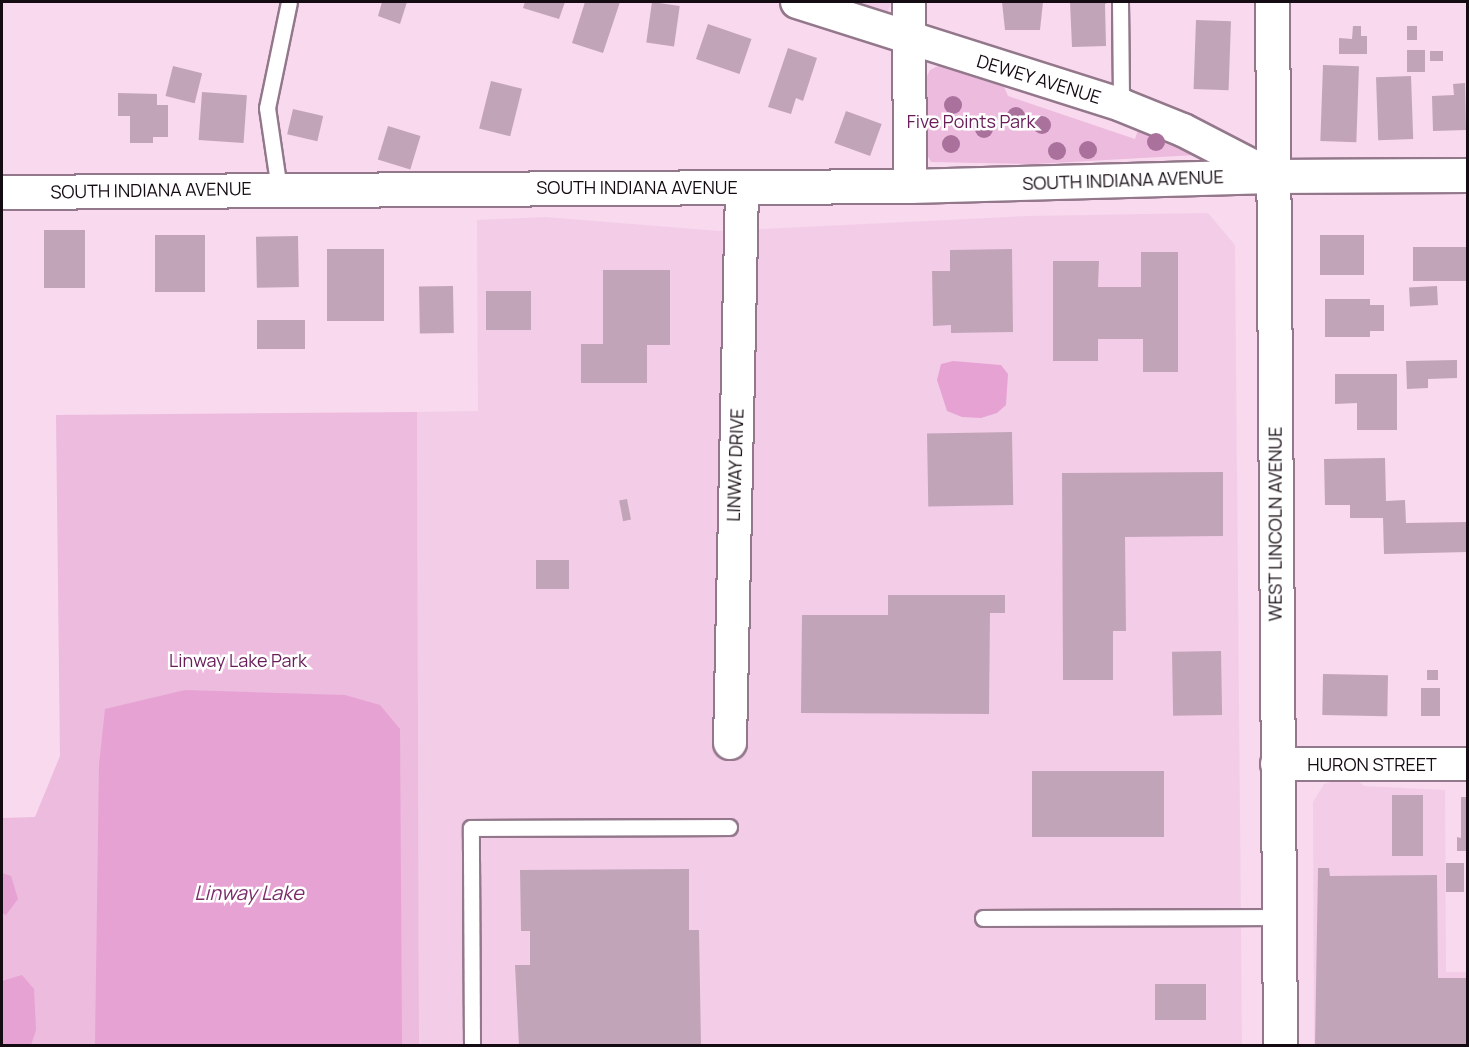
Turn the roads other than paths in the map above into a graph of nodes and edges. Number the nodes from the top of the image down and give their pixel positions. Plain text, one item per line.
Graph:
1 (289, 2) edge
2 (797, 2) edge
3 (909, 2) edge
4 (1120, 2) edge
5 (1272, 2) edge
6 (909, 39) junction
7 (1121, 105) junction
8 (1467, 175) edge
9 (1272, 176) junction
10 (910, 186) junction
11 (742, 187) junction
12 (279, 189) junction
13 (2, 192) edge
14 (730, 743) dead end
15 (1276, 764) junction
16 (1467, 764) edge
17 (729, 827) dead end
18 (1278, 917) junction
19 (983, 918) dead end
20 (472, 1046) edge
21 (1280, 1046) edge

1 - 12 lane
2 - 6 street, DEWEY AVENUE
3 - 6 street
4 - 7 lane
5 - 9 street, WEST LINCOLN AVENUE
6 - 7 street, DEWEY AVENUE
6 - 10 street
7 - 9 street, DEWEY AVENUE
8 - 9 street, SOUTH INDIANA AVENUE
9 - 10 street, SOUTH INDIANA AVENUE
9 - 15 street, WEST LINCOLN AVENUE
10 - 11 street, SOUTH INDIANA AVENUE
11 - 12 street, SOUTH INDIANA AVENUE
11 - 14 street, LINWAY DRIVE
12 - 13 street, SOUTH INDIANA AVENUE
15 - 16 street, HURON STREET
15 - 18 street, WEST LINCOLN AVENUE
17 - 20 lane
18 - 19 lane
18 - 21 street, WEST LINCOLN AVENUE

